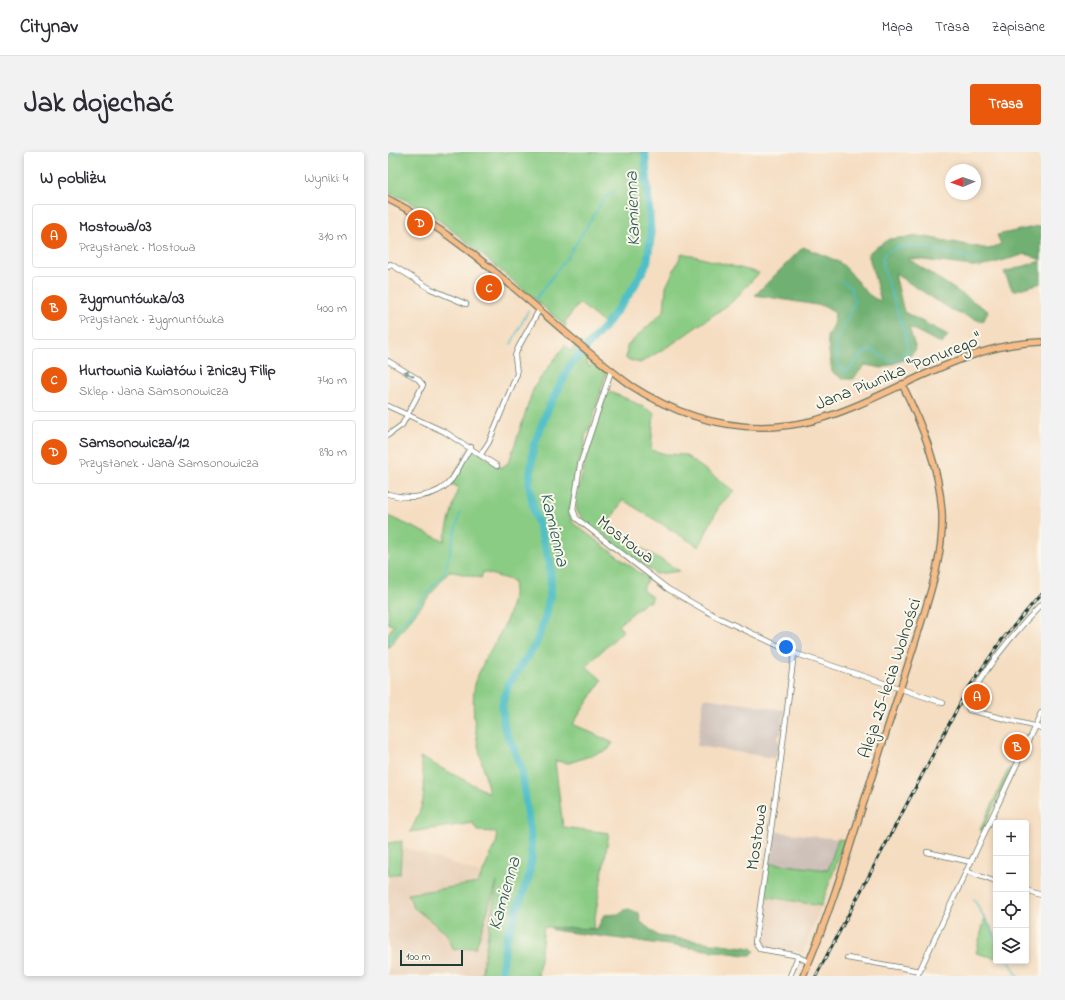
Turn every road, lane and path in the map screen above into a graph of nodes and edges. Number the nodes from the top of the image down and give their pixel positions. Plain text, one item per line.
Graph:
1 (388, 199) edge
2 (388, 267) edge
3 (466, 304) dead end
4 (538, 310) junction
5 (1041, 342) edge
6 (388, 361) edge
7 (611, 372) junction
8 (902, 384) junction
9 (388, 406) edge
10 (408, 415) junction
11 (388, 435) edge
12 (471, 447) junction
13 (481, 454) junction
14 (497, 466) dead end
15 (388, 494) edge
16 (1041, 605) edge
17 (794, 653) junction
18 (901, 690) junction
19 (943, 703) dead end
20 (1041, 713) edge
21 (1035, 726) junction
22 (1041, 728) edge
23 (927, 852) dead end
24 (971, 862) junction
25 (966, 871) junction
26 (993, 881) edge
27 (1029, 891) edge
28 (1041, 895) edge
29 (798, 956) junction
30 (847, 958) dead end
31 (809, 962) junction
32 (918, 974) edge
33 (790, 976) edge
34 (803, 976) edge

1 - 4 main road, Jana Piwnika "Ponurego"
2 - 3 street
4 - 7 main road, Jana Piwnika "Ponurego"
4 - 13 street
5 - 8 main road, Jana Piwnika "Ponurego"
10 -> 6 street
7 - 8 main road, Jana Piwnika "Ponurego"
7 - 17 street, Mostowa
8 - 18 main road, Aleja 25-lecia Wolności
9 - 10 street
10 - 11 street
10 - 12 street
12 - 13 street
12 - 15 street
13 - 14 street
16 - 21 street
17 - 18 street, Mostowa
17 - 29 street, Mostowa
18 - 19 street, Mostowa
18 - 31 main road, Aleja 25-lecia Wolności
20 - 21 street
21 - 22 street
21 - 24 street
23 - 24 street
24 - 25 street
25 - 26 street
25 - 32 street
27 - 28 street
29 - 31 street, Mostowa
29 - 33 street
30 - 32 street
31 - 34 main road, Aleja 25-lecia Wolności

